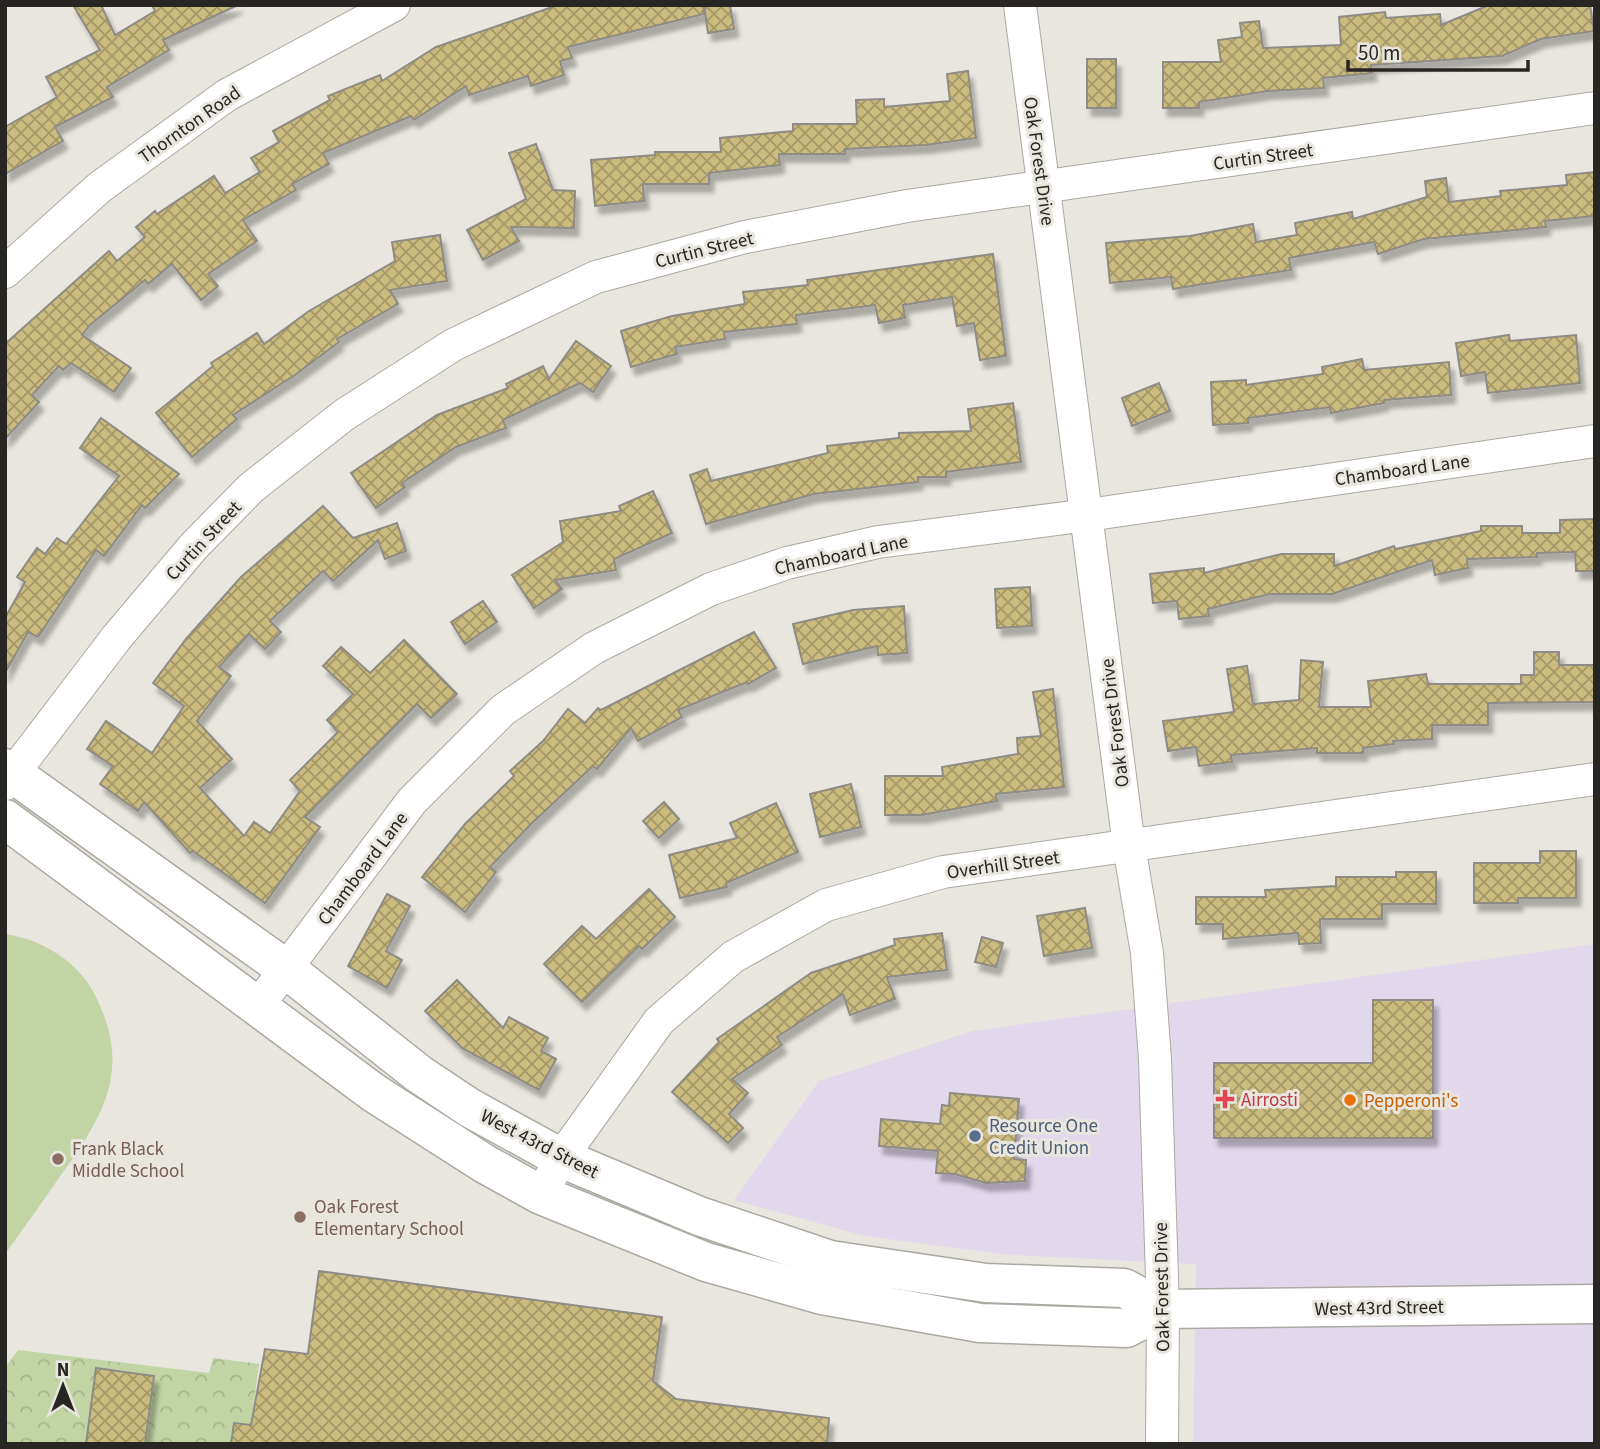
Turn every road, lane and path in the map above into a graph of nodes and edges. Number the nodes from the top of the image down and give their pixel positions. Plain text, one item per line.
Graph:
1 (394, 5) edge
2 (1020, 5) edge
3 (1595, 108) edge
4 (1043, 187) junction
5 (5, 272) edge
6 (1595, 441) edge
7 (1088, 515) junction
8 (8, 775) edge
9 (1595, 779) edge
10 (5, 819) edge
11 (1129, 846) junction
12 (286, 970) junction
13 (257, 1007) junction
14 (561, 1158) junction
15 (541, 1195) junction
16 (1595, 1304) edge
17 (1163, 1309) junction
18 (1162, 1444) edge

1 - 5 street, Thornton Road
2 - 4 street, Oak Forest Drive
3 - 4 street, Curtin Street
4 - 7 street, Oak Forest Drive
4 - 8 street, Curtin Street
6 - 7 street, Chamboard Lane
7 - 11 street, Oak Forest Drive
7 - 12 street, Chamboard Lane
8 - 12 main road, West 43rd Street
9 - 11 street, Overhill Street
10 - 13 main road, West 43rd Street
11 - 14 street, Overhill Street
11 - 17 street, Oak Forest Drive
12 - 13 street, Chamboard Lane
12 - 14 main road, West 43rd Street
13 - 15 main road, West 43rd Street
14 - 15 street, Overhill Street
14 - 17 main road, West 43rd Street
15 - 17 main road, West 43rd Street
16 - 17 main road, West 43rd Street
17 - 18 street, Oak Forest Drive

